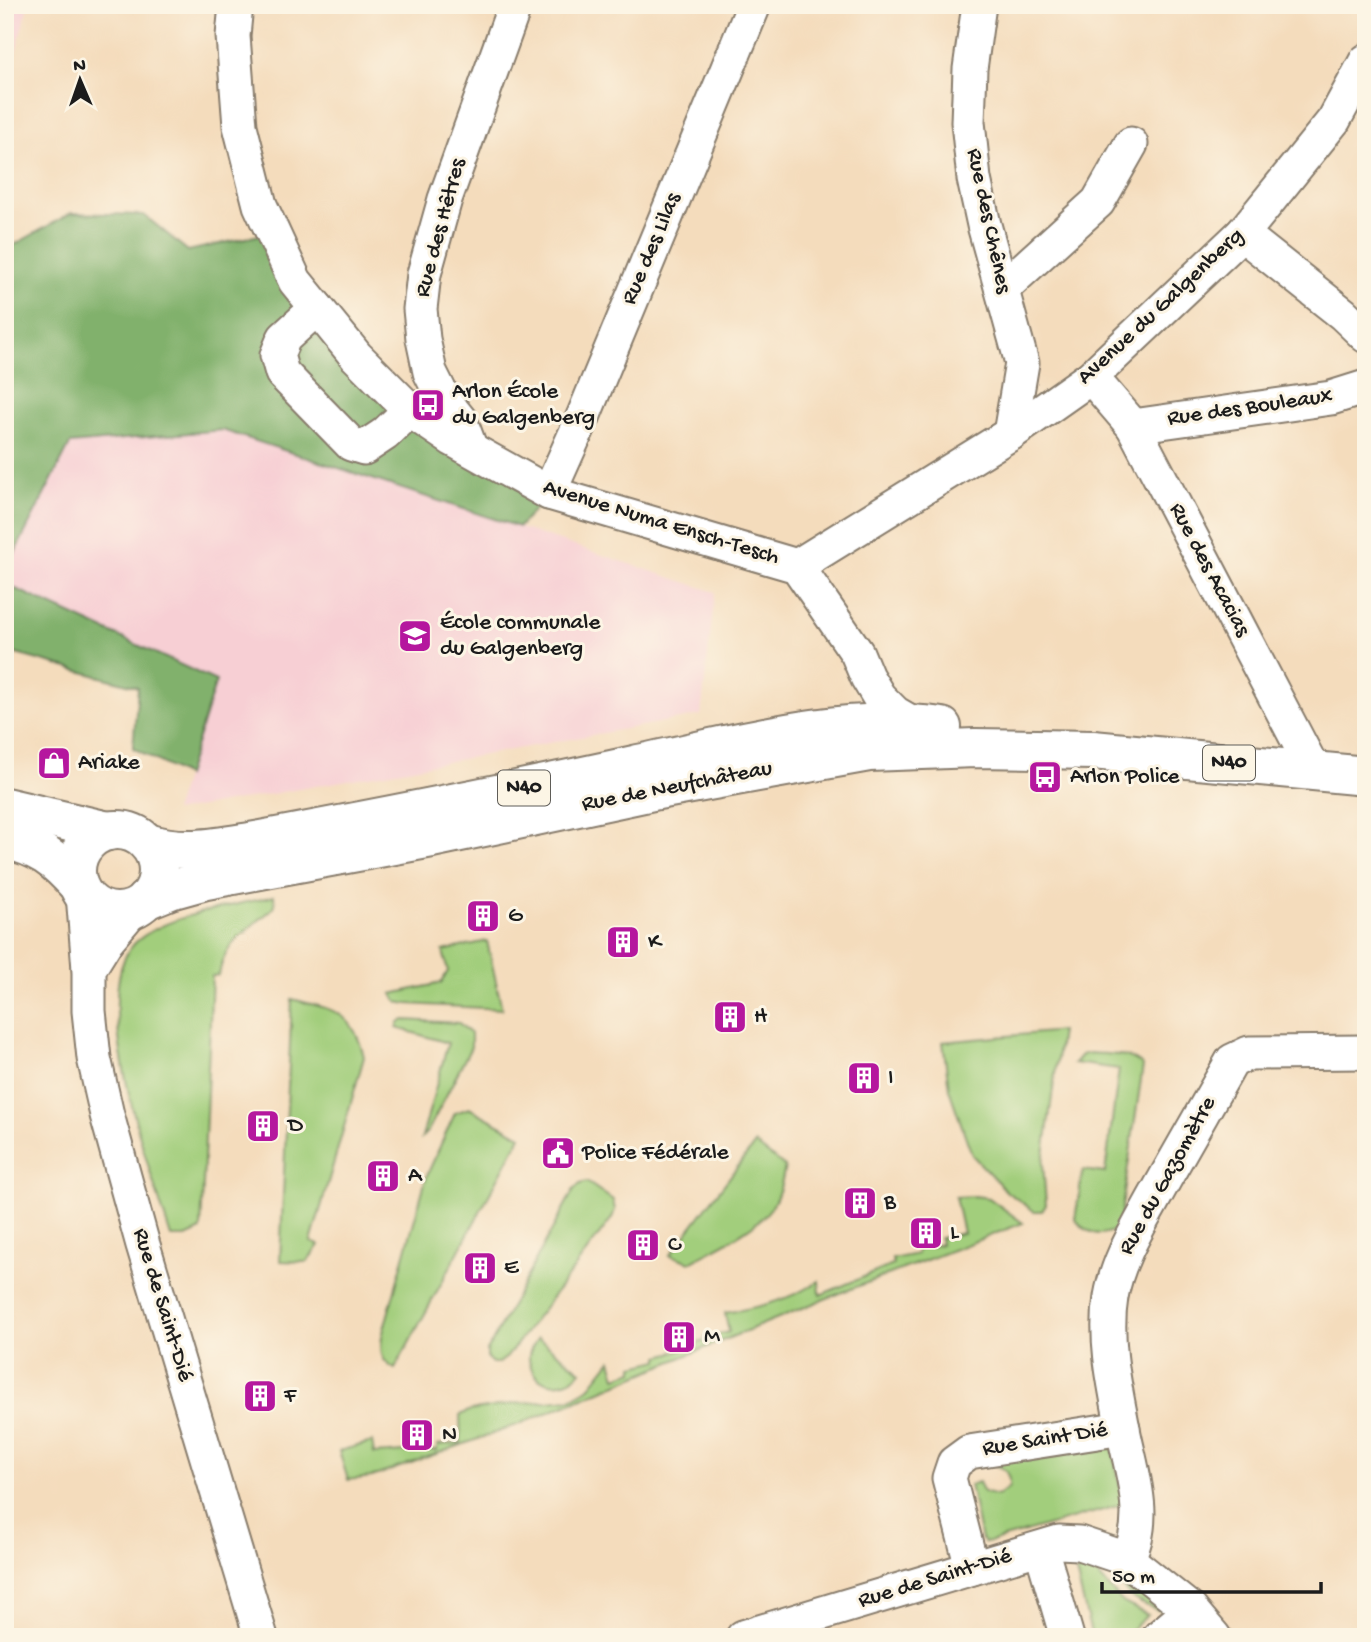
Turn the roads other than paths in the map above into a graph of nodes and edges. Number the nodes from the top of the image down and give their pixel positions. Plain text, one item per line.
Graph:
1 (236, 5) edge
2 (515, 5) edge
3 (754, 5) edge
4 (979, 5) edge
5 (1366, 61) edge
6 (1131, 144) dead end
7 (1242, 234) junction
8 (1002, 289) junction
9 (317, 309) junction
10 (1366, 336) edge
11 (1091, 377) junction
12 (1366, 387) edge
13 (410, 410) junction
14 (1133, 426) junction
15 (1010, 434) junction
16 (470, 447) junction
17 (549, 493) junction
18 (797, 566) junction
19 (874, 731) junction
20 (1093, 750) junction
21 (1314, 771) junction
22 (1366, 776) edge
23 (5, 807) edge
24 (108, 831) junction
25 (5, 839) edge
26 (146, 842) junction
27 (81, 890) junction
28 (139, 904) junction
29 (89, 969) junction
30 (1364, 1052) edge
31 (1123, 1428) junction
32 (1041, 1548) junction
33 (1127, 1559) junction
34 (972, 1568) junction
35 (1191, 1610) junction
36 (261, 1637) edge
37 (743, 1637) edge
38 (1068, 1637) edge
39 (1159, 1637) edge
40 (1214, 1637) edge

1 - 9 street, Avenue Numa Ensch-Tesch
2 - 16 street, Rue des Hêtres
3 - 17 street, Rue des Lilas
4 - 8 street, Rue des Chênes
5 - 7 street, Avenue du Galgenberg
6 - 8 street
7 - 10 street
7 - 11 street, Avenue du Galgenberg
8 - 15 street, Rue des Chênes
9 - 13 street, Avenue Numa Ensch-Tesch
9 - 13 street
11 - 14 street, Rue des Acacias
11 - 15 street, Avenue du Galgenberg
12 - 14 street, Rue des Bouleaux
13 - 16 street, Avenue Numa Ensch-Tesch
14 - 21 street, Rue des Acacias
15 - 18 street, Avenue du Galgenberg
16 - 17 street, Avenue Numa Ensch-Tesch
17 - 18 street, Avenue Numa Ensch-Tesch
18 - 19 street, Avenue Numa Ensch-Tesch
19 - 20 main road, Rue de Neufchâteau / N40
19 - 20 main road, Rue de Neufchâteau / N40
19 - 26 main road, Rue de Neufchâteau / N40
19 - 28 main road, Rue de Neufchâteau / N40
20 - 21 main road, Rue de Neufchâteau / N40
21 - 22 main road, Rue de Neufchâteau / N40
23 - 24 main road, N40
24 - 26 main road, N40
24 - 27 main road
25 - 27 main road, N40
26 - 28 main road
27 - 28 main road, N40
27 - 29 street, Rue de Saint-Dié
28 - 29 street
29 - 36 street, Rue de Saint-Dié
30 - 31 street, Rue du Gazomètre
31 - 33 street, Rue du Gazomètre
31 - 34 street, Rue Saint Dié
32 - 33 street, Rue de Saint-Dié
32 - 34 street, Rue de Saint-Dié
32 - 38 street
33 - 35 street
34 - 37 street, Rue de Saint-Dié
35 - 39 street
35 - 40 street

